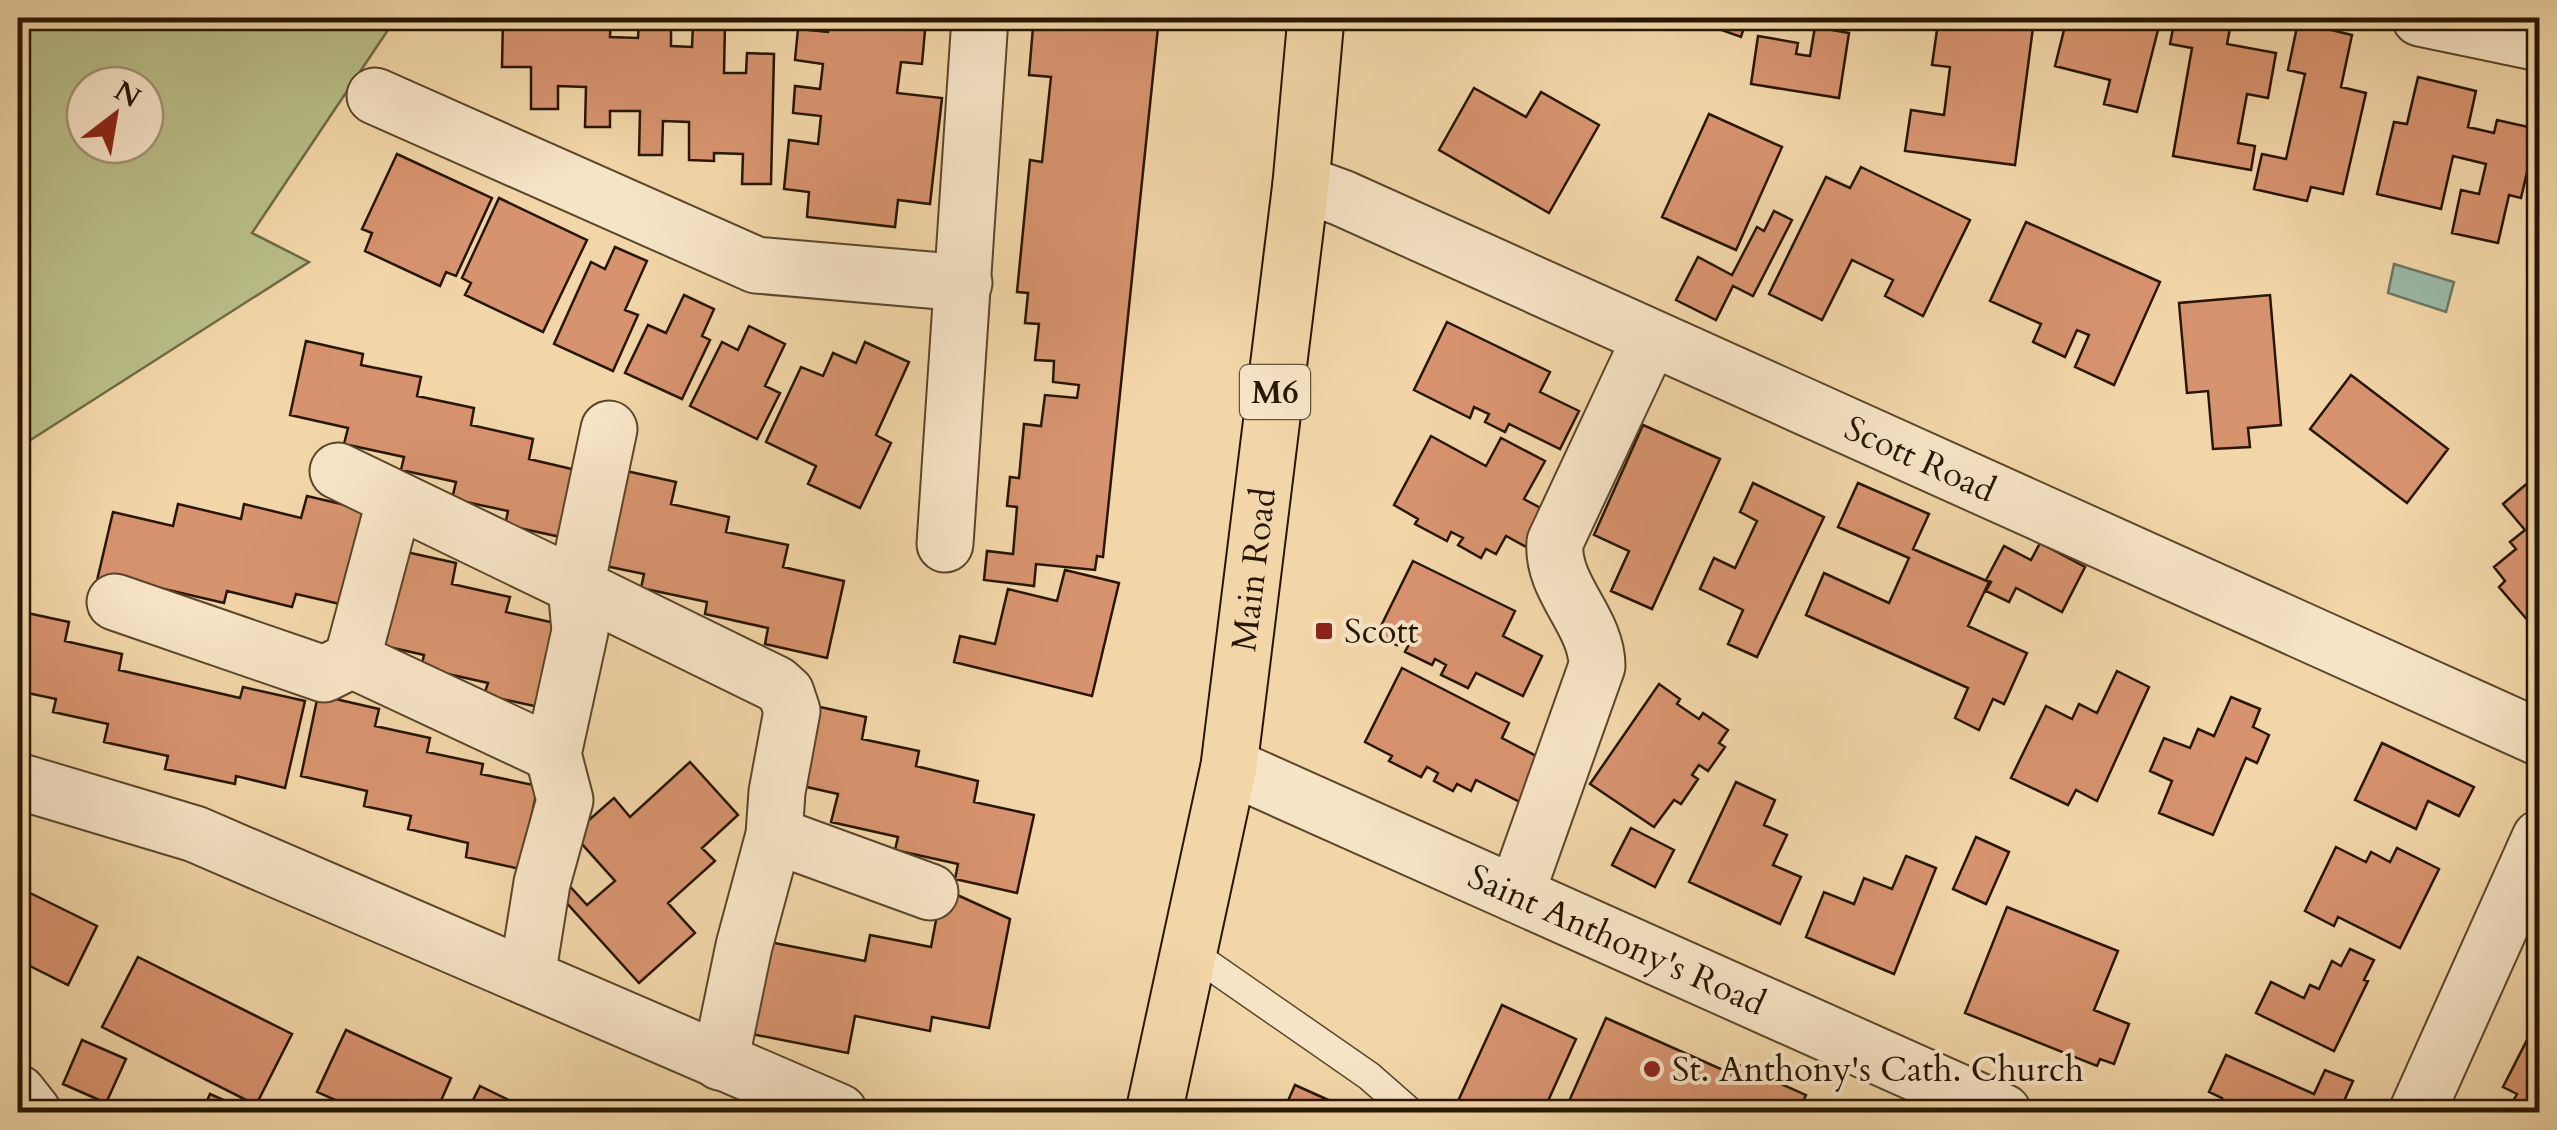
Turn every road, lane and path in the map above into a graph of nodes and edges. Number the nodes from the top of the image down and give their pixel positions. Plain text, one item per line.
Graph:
1 (980, 18) edge
2 (1316, 18) edge
3 (2420, 18) edge
4 (2540, 43) edge
5 (375, 96) dead end
6 (1301, 183) junction
7 (964, 284) junction
8 (1650, 339) junction
9 (610, 429) dead end
10 (338, 471) dead end
11 (395, 499) junction
12 (945, 544) dead end
13 (576, 586) junction
14 (115, 602) dead end
15 (328, 683) junction
16 (2540, 738) edge
17 (553, 754) junction
18 (1229, 766) junction
19 (18, 781) edge
20 (774, 835) junction
21 (2540, 838) edge
22 (930, 892) dead end
23 (1516, 894) junction
24 (1189, 951) junction
25 (528, 977) junction
26 (720, 1062) junction
27 (18, 1093) edge
28 (33, 1112) edge
29 (838, 1112) edge
30 (1154, 1112) edge
31 (1410, 1112) edge
32 (2003, 1112) edge
33 (2417, 1112) edge

1 - 7 street
2 - 6 main road, Main Road / M6
3 - 4 street
5 - 7 street
6 - 8 street, Scott Road
6 - 18 main road, Main Road / M6
7 - 12 street
8 - 16 street, Scott Road
8 - 23 street
9 - 13 street
10 - 11 street
11 - 13 street
11 - 15 street
13 - 17 street
13 - 20 street
14 - 15 street
15 - 17 street
17 - 25 street
18 - 23 street, Saint Anthony's Road
18 - 24 main road, Main Road / M6
19 - 25 street
20 - 22 street
20 - 26 street
21 - 33 street
23 - 32 street, Saint Anthony's Road
24 - 30 main road, Main Road / M6
24 - 31 lane
25 - 26 street
26 - 29 street
27 - 28 street

